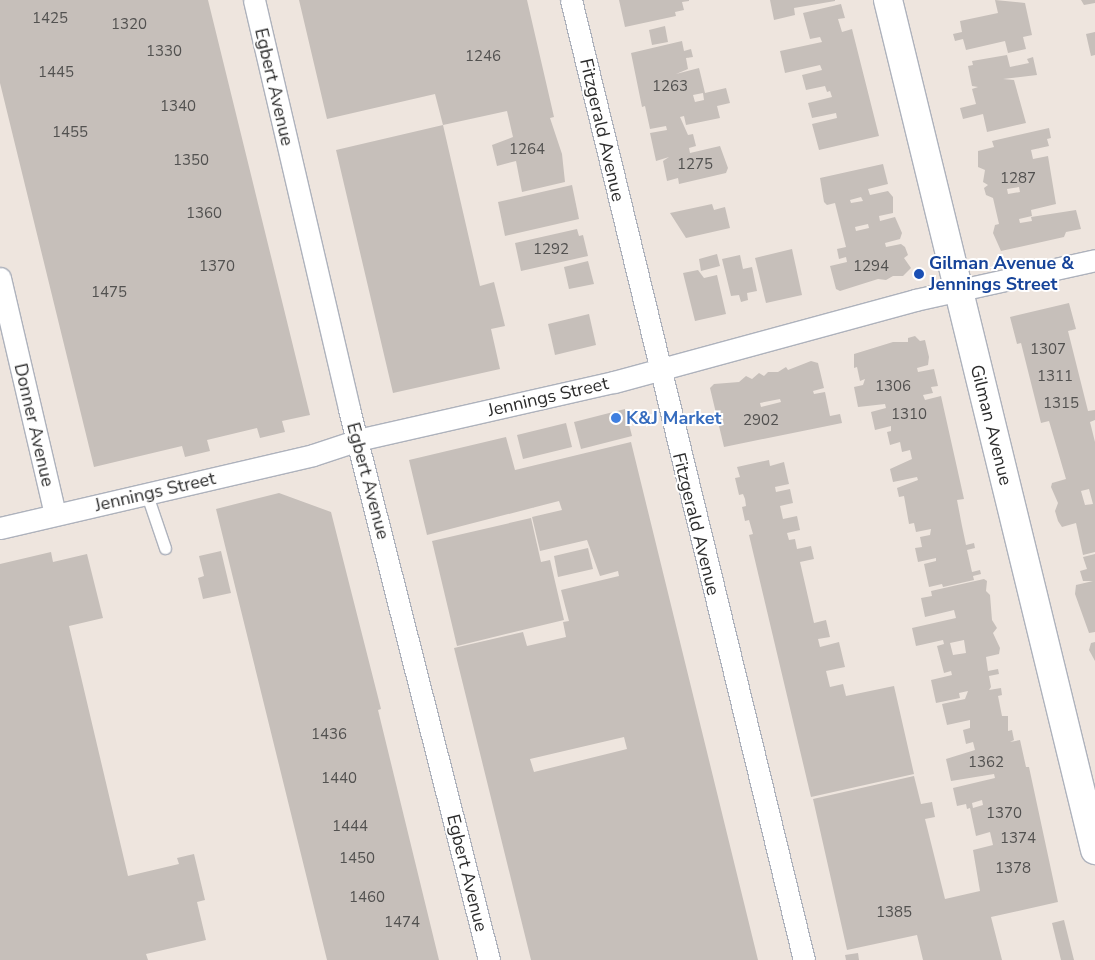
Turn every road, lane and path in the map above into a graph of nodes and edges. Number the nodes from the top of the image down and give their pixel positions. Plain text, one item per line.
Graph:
1 (254, 0) edge
2 (571, 0) edge
3 (888, 0) edge
4 (1095, 260) edge
5 (0, 278) edge
6 (957, 290) junction
7 (658, 370) junction
8 (358, 440) junction
9 (147, 495) junction
10 (55, 514) junction
11 (0, 528) edge
12 (165, 548) dead end
13 (1095, 850) edge
14 (489, 960) edge
15 (804, 960) edge

1 - 8 street, Egbert Avenue
2 - 7 street, Fitzgerald Avenue
3 - 6 street, Gilman Avenue
4 - 6 street, Jennings Street
5 - 10 street, Donner Avenue
6 - 7 street, Jennings Street
6 - 13 street, Gilman Avenue
7 - 8 street, Jennings Street
7 - 15 street, Fitzgerald Avenue
8 - 9 street, Jennings Street
8 - 14 street, Egbert Avenue
9 - 10 street, Jennings Street
9 - 12 lane
10 - 11 street, Jennings Street

